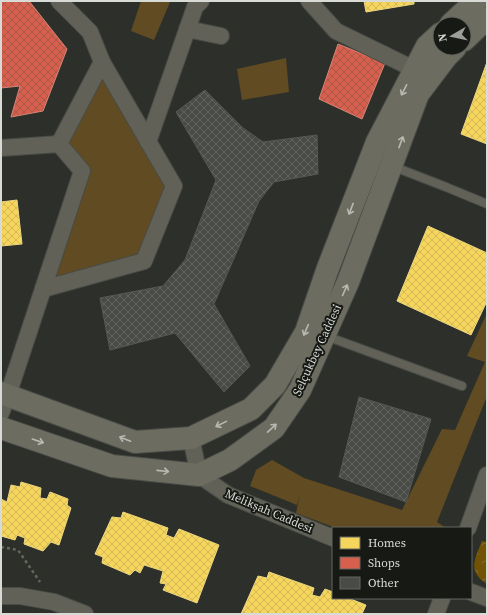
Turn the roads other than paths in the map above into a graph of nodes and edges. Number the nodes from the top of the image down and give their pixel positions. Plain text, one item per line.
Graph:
1 (59, 1) edge
2 (201, 1) edge
3 (309, 1) edge
4 (476, 1) edge
5 (460, 16) edge
6 (487, 18) edge
7 (187, 29) junction
8 (472, 32) edge
9 (221, 36) dead end
10 (432, 41) edge
11 (447, 56) edge
12 (102, 62) junction
13 (423, 73) junction
14 (148, 142) junction
15 (59, 144) junction
16 (1, 148) edge
17 (392, 166) junction
18 (487, 204) edge
19 (43, 289) junction
20 (325, 335) junction
21 (462, 386) dead end
22 (3, 400) edge
23 (1, 428) edge
24 (191, 438) junction
25 (198, 475) junction
26 (487, 475) edge
27 (468, 527) edge
28 (332, 538) edge
29 (472, 592) edge
30 (1, 596) edge
31 (487, 598) edge
32 (442, 599) edge
33 (85, 614) edge
34 (436, 614) edge

1 - 12 street
2 - 7 street
3 - 13 street
4 - 5 street
6 - 8 street
7 - 9 street
7 - 14 street
10 - 13 street, Selçukbey Caddesi
11 - 13 street, Selçukbey Caddesi
12 - 14 street
12 - 15 street
17 -> 13 street, Selçukbey Caddesi
13 -> 24 street, Selçukbey Caddesi
14 - 19 street
15 - 16 street
15 - 19 street
17 - 18 lane
20 -> 17 street, Selçukbey Caddesi
19 - 22 street
20 - 21 lane
25 -> 20 street, Selçukbey Caddesi
24 -> 22 street, Selçukbey Caddesi
23 -> 25 street
24 - 25 street
25 - 28 street, Melikşah Caddesi
26 - 27 street
29 - 31 street
30 - 33 street
32 - 34 street

